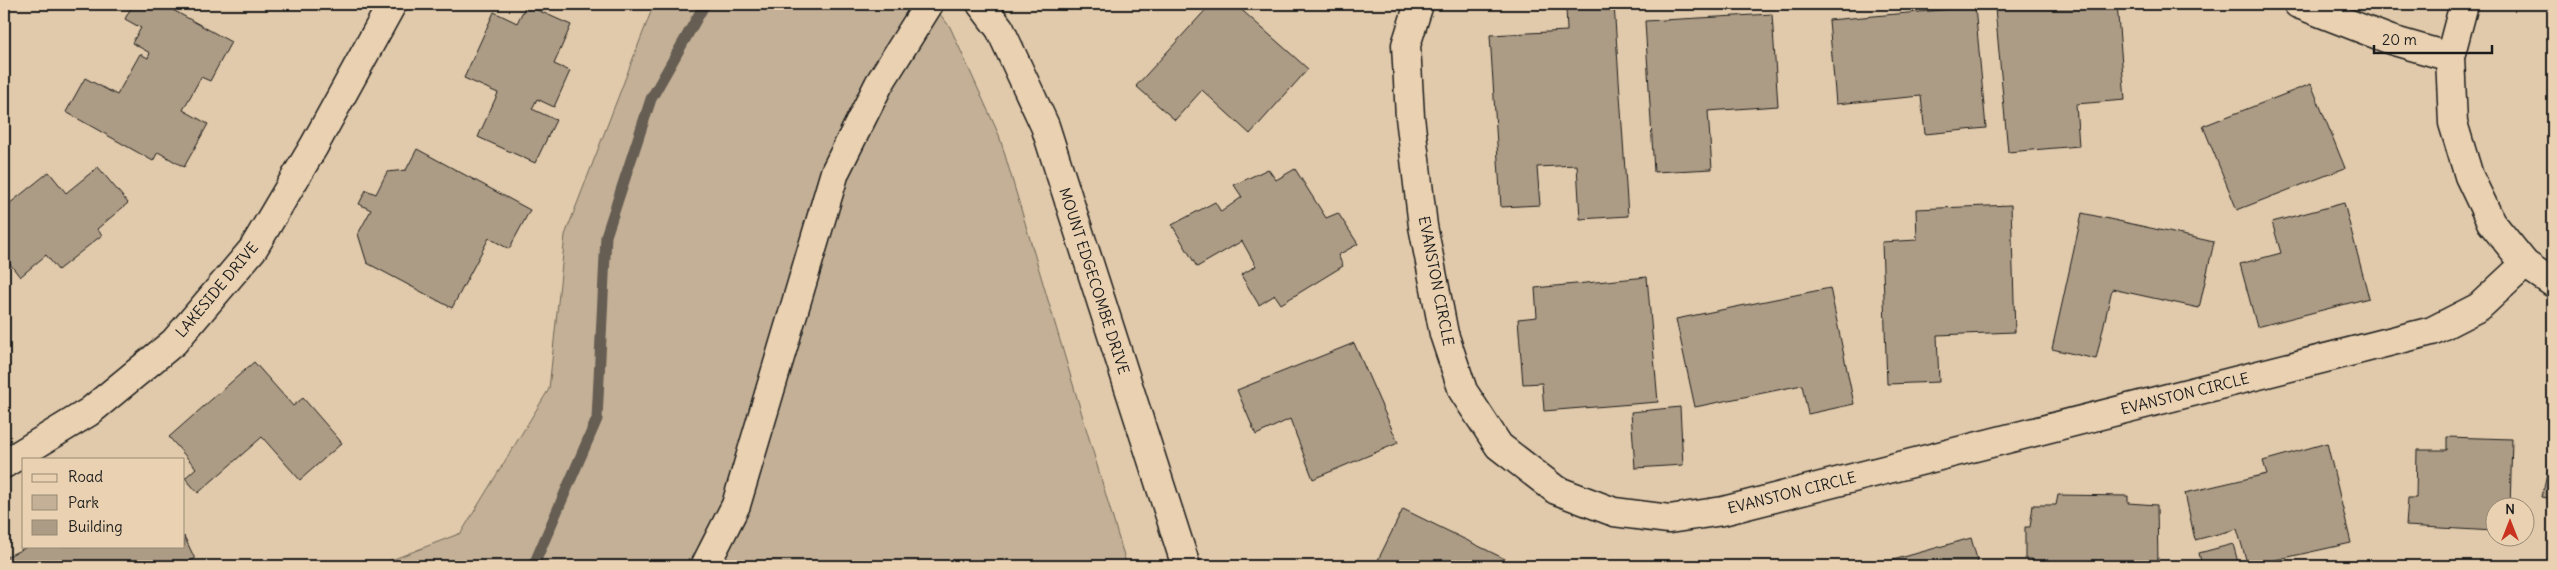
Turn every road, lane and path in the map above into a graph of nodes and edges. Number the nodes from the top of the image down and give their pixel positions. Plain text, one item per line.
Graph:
1 (392, 4) edge
2 (929, 4) edge
3 (981, 4) edge
4 (1419, 4) edge
5 (2298, 4) edge
6 (2464, 4) edge
7 (2450, 57) junction
8 (2525, 264) junction
9 (2553, 283) edge
10 (4, 464) edge
11 (704, 566) edge
12 (1186, 566) edge

1 - 10 street, LAKESIDE DRIVE
2 - 11 street
3 - 12 street, MOUNT EDGECOMBE DRIVE
4 - 8 street, EVANSTON CIRCLE
5 - 7 street
6 - 7 street
7 - 8 street
8 - 9 street

